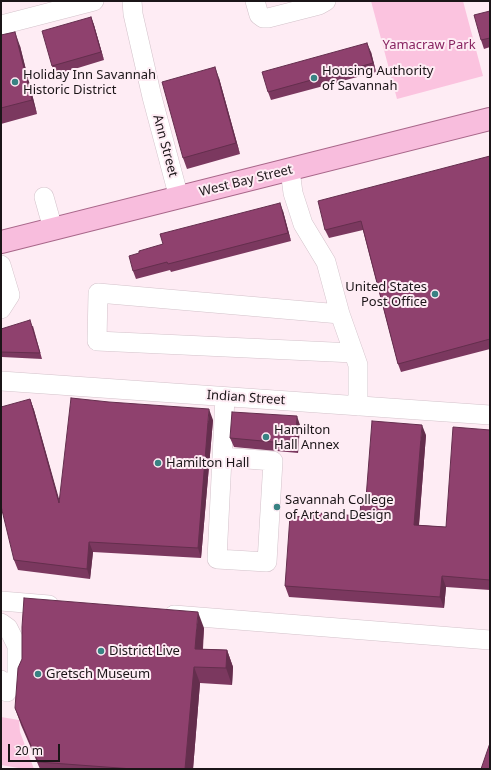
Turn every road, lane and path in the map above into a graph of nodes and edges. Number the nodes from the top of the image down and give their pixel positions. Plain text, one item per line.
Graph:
1 (94, 1) edge
2 (132, 1) edge
3 (255, 1) edge
4 (326, 1) edge
5 (1, 25) edge
6 (490, 120) edge
7 (290, 170) junction
8 (44, 197) dead end
9 (179, 198) junction
10 (53, 229) junction
11 (1, 242) edge
12 (1, 265) edge
13 (1, 309) edge
14 (340, 314) junction
15 (354, 352) junction
16 (1, 381) edge
17 (225, 397) junction
18 (358, 406) junction
19 (490, 415) edge
20 (222, 457) junction
21 (1, 601) edge
22 (60, 606) edge
23 (153, 613) edge
24 (1, 623) edge
25 (490, 640) edge
26 (1, 680) edge

1 - 5 street
2 - 9 street, Ann Street
3 - 4 street
6 - 7 main road, West Bay Street
7 - 9 main road, West Bay Street
7 - 14 street
8 - 10 street
9 - 10 main road, West Bay Street
10 - 11 main road, West Bay Street
12 - 13 street
14 - 15 street
14 - 15 street
15 - 18 street
16 - 17 street, Indian Street
17 - 18 street, Indian Street
17 - 20 street
18 - 19 street, Indian Street
20 - 20 street
21 - 22 street
23 - 25 street
24 - 26 street

